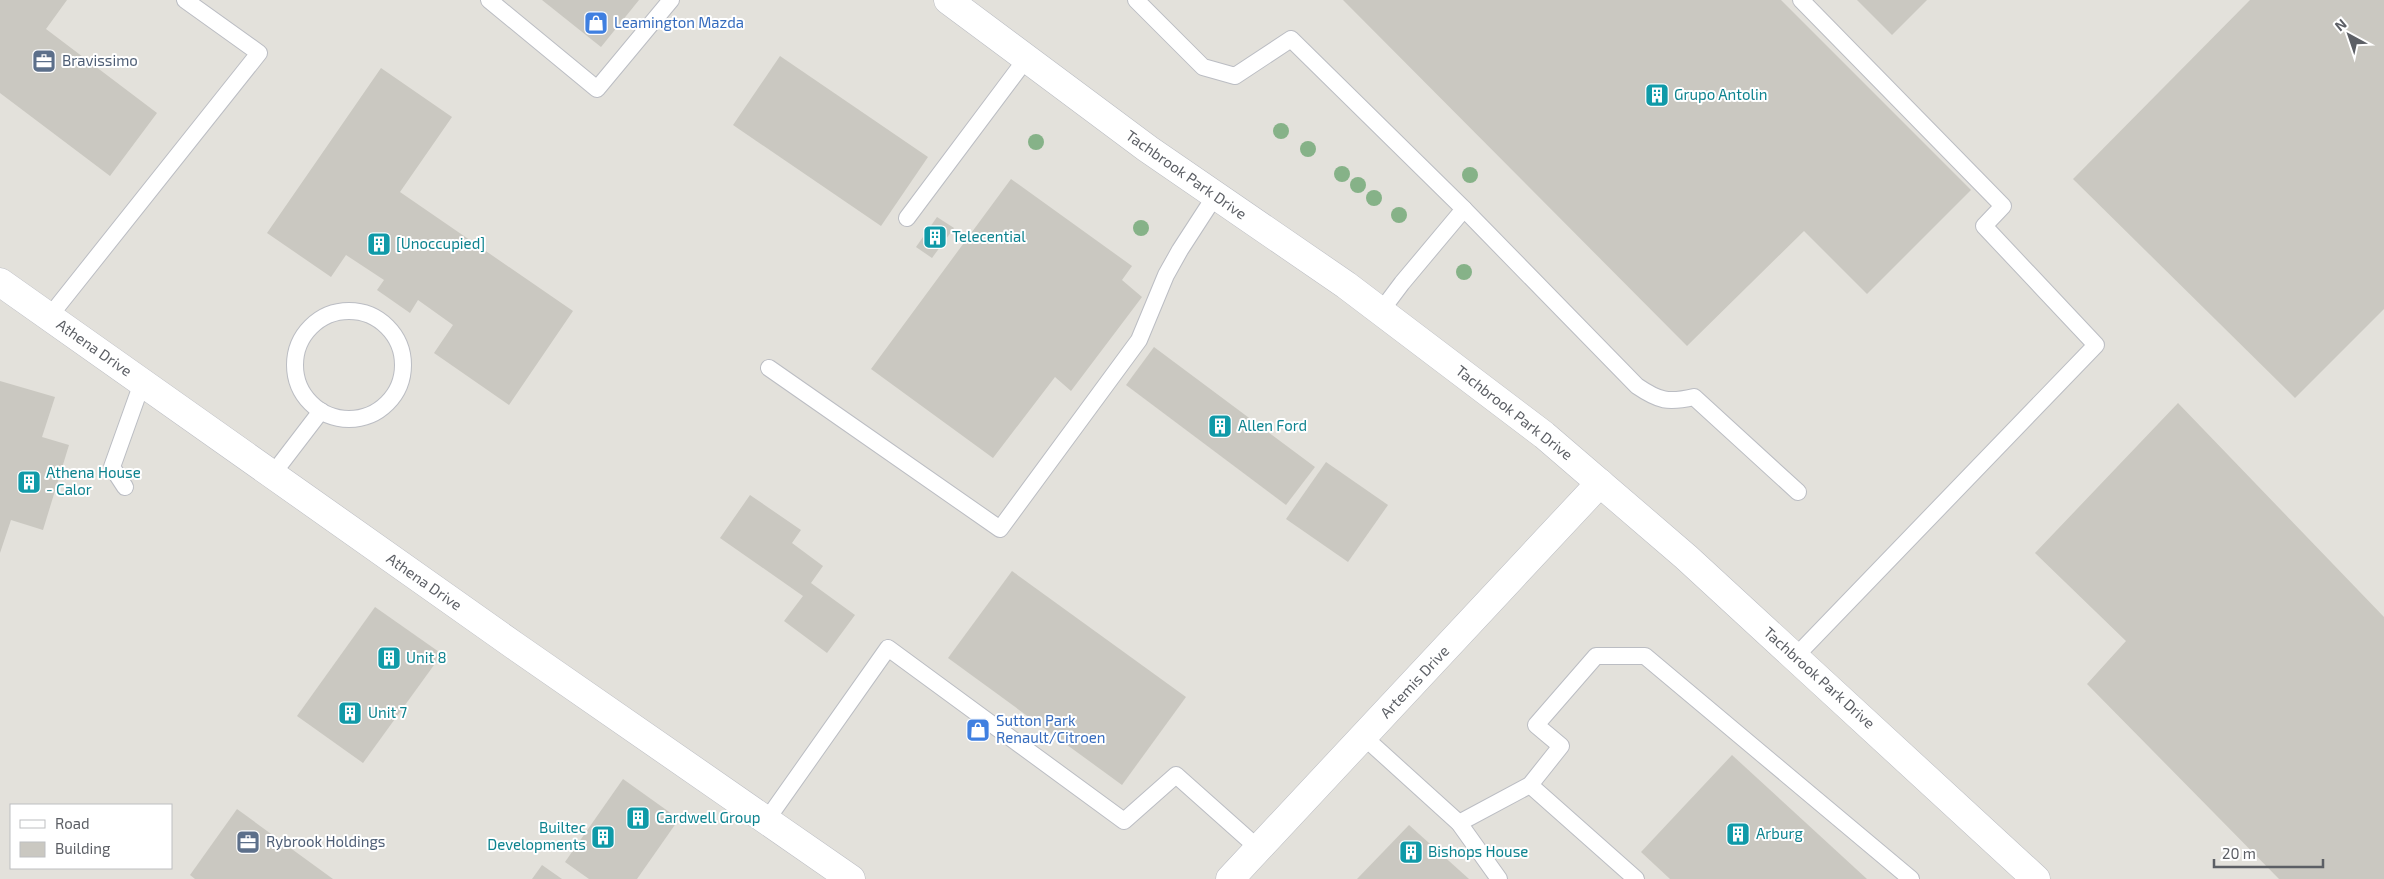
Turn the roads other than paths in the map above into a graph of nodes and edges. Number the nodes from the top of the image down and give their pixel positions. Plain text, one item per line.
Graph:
1 (185, 0) edge
2 (489, 0) edge
3 (670, 0) edge
4 (948, 0) edge
5 (1136, 0) edge
6 (1801, 0) edge
7 (1026, 59) junction
8 (1215, 196) junction
9 (1464, 209) junction
10 (907, 218) dead end
11 (0, 282) edge
12 (1381, 311) junction
13 (49, 317) junction
14 (769, 368) dead end
15 (142, 382) junction
16 (321, 411) junction
17 (272, 475) junction
18 (1600, 483) junction
19 (124, 487) dead end
20 (1798, 492) dead end
21 (1795, 658) junction
22 (1364, 737) junction
23 (1530, 785) junction
24 (766, 821) junction
25 (1459, 823) junction
26 (1258, 848) junction
27 (851, 879) edge
28 (1230, 879) edge
29 (1499, 879) edge
30 (1636, 879) edge
31 (1911, 879) edge
32 (2036, 879) edge

1 - 13 lane
2 - 3 lane
4 - 7 street, Tachbrook Park Drive
5 - 9 lane
6 - 21 lane
7 - 8 street, Tachbrook Park Drive
7 - 10 lane
8 - 12 street, Tachbrook Park Drive
8 - 14 lane
9 - 12 lane
9 - 20 lane
11 - 13 street, Athena Drive
12 - 18 street, Tachbrook Park Drive
13 - 15 street, Athena Drive
15 - 17 street, Athena Drive
15 - 19 lane
16 - 16 lane
16 - 17 lane
17 - 24 street, Athena Drive
18 - 21 street, Tachbrook Park Drive
18 - 22 street, Artemis Drive
21 - 32 street, Tachbrook Park Drive
22 - 25 lane
22 - 26 street, Artemis Drive
23 - 25 lane
23 - 30 lane
23 - 31 lane
24 - 26 lane
24 - 27 street, Athena Drive
25 - 29 lane
26 - 28 street, Artemis Drive

